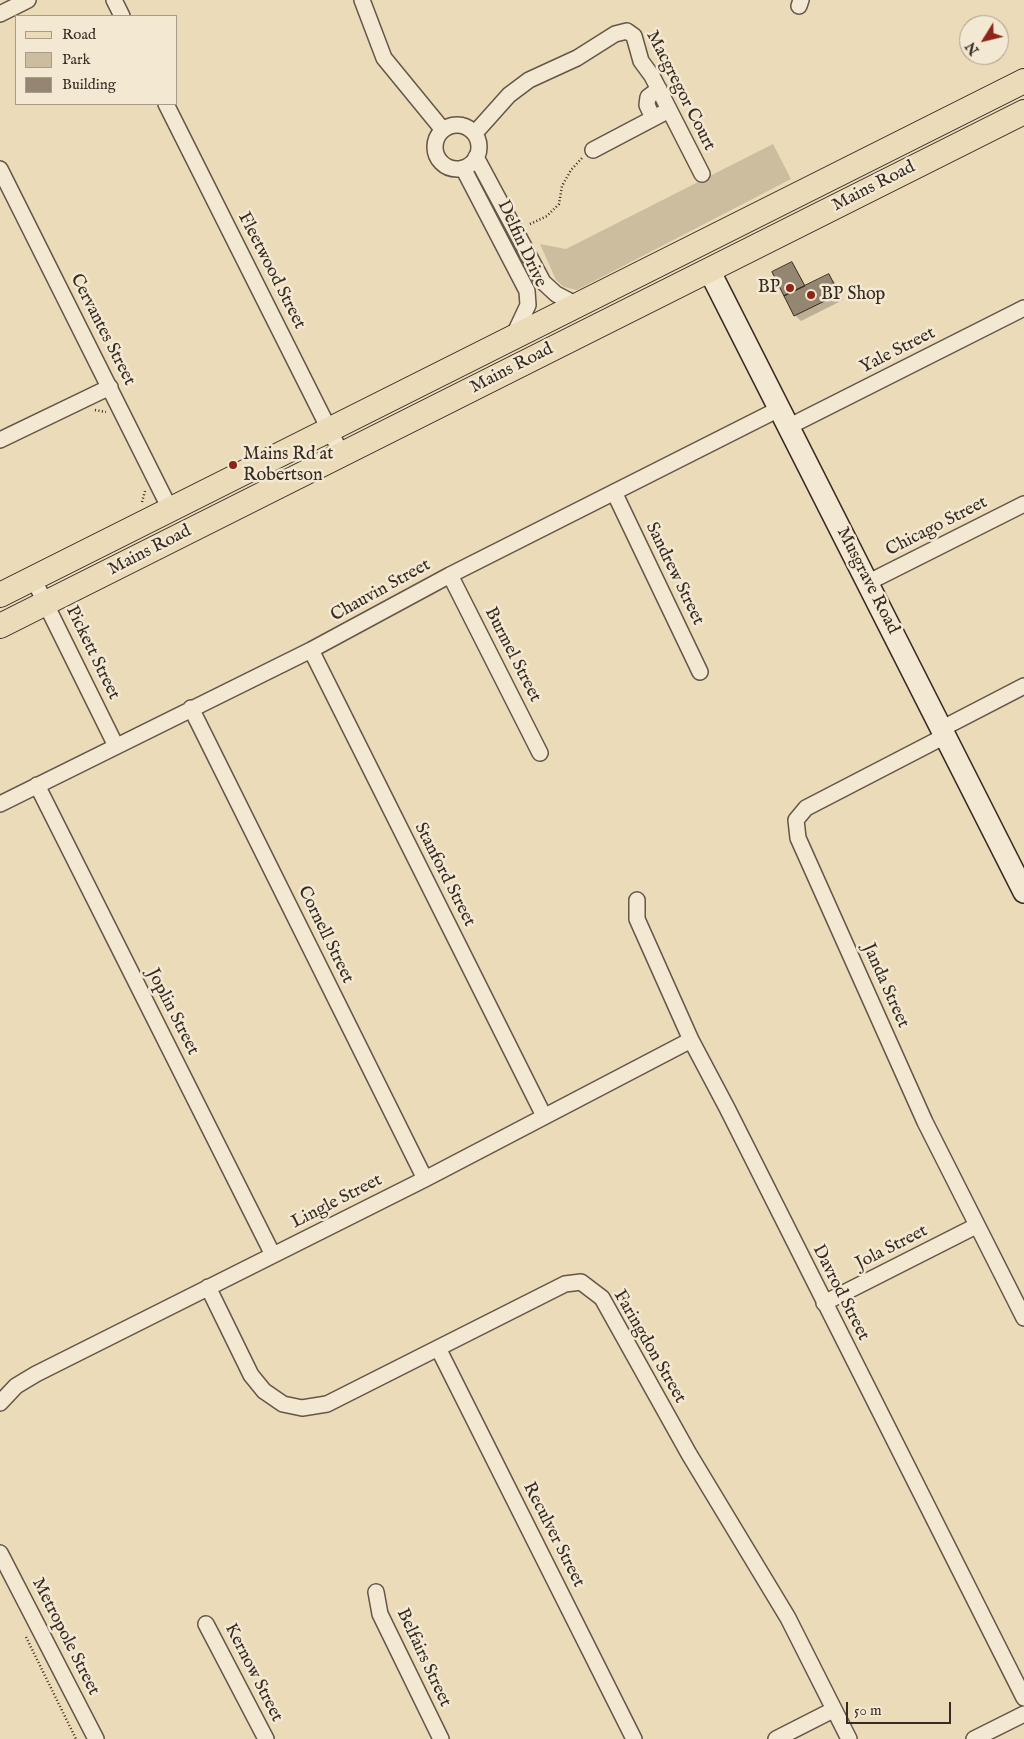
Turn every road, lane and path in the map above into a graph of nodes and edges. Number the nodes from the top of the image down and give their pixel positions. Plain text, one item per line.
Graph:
1 (28, 0) edge
2 (114, 0) edge
3 (362, 0) edge
4 (0, 14) edge
5 (122, 15) edge
6 (1024, 81) edge
7 (658, 89) junction
8 (167, 105) edge
9 (668, 110) junction
10 (1024, 112) edge
11 (653, 118) junction
12 (443, 130) junction
13 (474, 133) junction
14 (593, 150) joint
15 (476, 157) junction
16 (463, 168) junction
17 (0, 169) edge
18 (702, 174) dead end
19 (530, 224) dead end
20 (709, 270) junction
21 (576, 306) junction
22 (1024, 308) edge
23 (513, 337) junction
24 (110, 387) junction
25 (783, 418) junction
26 (329, 429) junction
27 (0, 440) edge
28 (342, 455) junction
29 (614, 492) junction
30 (1024, 504) edge
31 (170, 509) junction
32 (450, 574) junction
33 (33, 578) junction
34 (868, 582) junction
35 (0, 595) edge
36 (46, 603) junction
37 (0, 626) edge
38 (311, 650) junction
39 (700, 672) dead end
40 (1024, 686) edge
41 (191, 708) junction
42 (943, 732) junction
43 (116, 746) junction
44 (540, 752) dead end
45 (37, 785) junction
46 (0, 804) edge
47 (1024, 892) edge
48 (637, 900) dead end
49 (691, 1040) junction
50 (544, 1116) junction
51 (425, 1179) junction
52 (976, 1226) junction
53 (273, 1255) junction
54 (208, 1287) junction
55 (1019, 1295) edge
56 (824, 1303) junction
57 (1024, 1318) edge
58 (438, 1348) junction
59 (1, 1400) edge
60 (0, 1552) edge
61 (376, 1592) dead end
62 (206, 1624) dead end
63 (26, 1637) dead end
64 (1024, 1698) edge
65 (833, 1710) junction
66 (1024, 1714) edge
67 (76, 1739) edge
68 (96, 1739) edge
69 (266, 1739) edge
70 (441, 1739) edge
71 (634, 1739) edge
72 (776, 1739) edge
73 (848, 1739) edge
74 (974, 1739) edge

1 - 4 street
2 - 5 street
3 - 12 street
6 - 21 main road, Mains Road
7 - 9 street, Macgregor Court
7 - 11 street
7 - 13 street, Macgregor Court
8 - 26 street, Fleetwood Street
9 - 11 street
9 - 18 street, Macgregor Court
10 - 20 main road, Mains Road
11 - 14 street
12 - 13 street
12 - 16 street
13 - 15 street
14 - 19 path
15 - 16 street
15 - 21 street, Delfin Drive
16 - 23 street, Delfin Drive
17 - 24 street, Cervantes Street
20 - 25 street, Musgrave Road
20 - 28 main road, Mains Road
21 - 23 main road, Mains Road
22 - 25 street, Yale Street
23 - 26 main road, Mains Road
24 - 27 street
24 - 31 street, Cervantes Street
25 - 29 street, Chauvin Street
25 - 34 street, Musgrave Road
26 - 28 street, Fleetwood Street
26 - 31 main road, Mains Road
28 - 36 main road, Mains Road
29 - 32 street, Chauvin Street
29 - 39 street, Sandrew Street
30 - 34 street, Chicago Street
31 - 33 main road, Mains Road
32 - 38 street, Chauvin Street
32 - 44 street, Burmel Street
33 - 35 main road, Mains Road
33 - 36 street, Pickett Street
34 - 42 street, Musgrave Road
36 - 37 main road, Mains Road
36 - 43 street, Pickett Street
38 - 41 street, Chauvin Street
38 - 50 street, Stanford Street
40 - 42 street, Janda Street
41 - 43 street, Chauvin Street
41 - 51 street, Cornell Street
42 - 47 street, Musgrave Road
42 - 52 street, Janda Street
43 - 45 street, Chauvin Street
45 - 46 street, Chauvin Street
45 - 53 street, Joplin Street
48 - 49 street, Davrod Street
49 - 50 street, Lingle Street
49 - 56 street, Davrod Street
50 - 51 street, Lingle Street
51 - 53 street, Lingle Street
52 - 55 street, Janda Street
52 - 56 street, Jola Street
53 - 54 street, Lingle Street
54 - 58 street, Faringdon Street
54 - 59 street, Lingle Street
55 - 57 street, Janda Street
56 - 64 street, Davrod Street
58 - 65 street, Faringdon Street
58 - 71 street, Reculver Street
60 - 68 street, Metropole Street
61 - 70 street, Belfairs Street
62 - 69 street, Kernow Street
63 - 67 path
65 - 72 street
65 - 73 street, Faringdon Street
66 - 74 street

